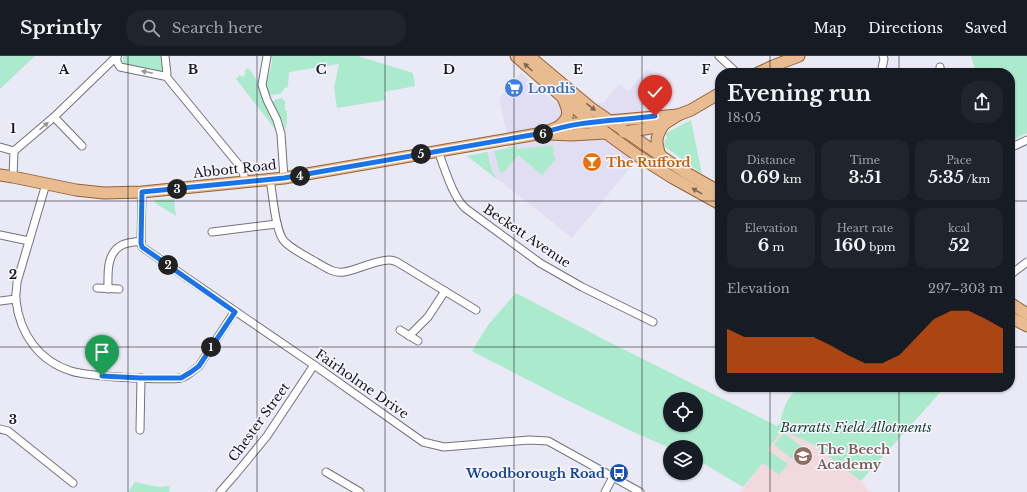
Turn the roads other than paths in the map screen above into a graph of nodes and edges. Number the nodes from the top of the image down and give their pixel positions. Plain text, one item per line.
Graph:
1 (117, 56) edge
2 (165, 56) edge
3 (267, 56) edge
4 (516, 56) edge
5 (529, 56) edge
6 (719, 56) edge
7 (799, 56) edge
8 (883, 56) edge
9 (732, 68) edge
10 (769, 68) edge
11 (882, 68) edge
12 (166, 75) junction
13 (561, 96) junction
14 (715, 96) edge
15 (678, 115) junction
16 (54, 117) junction
17 (610, 121) junction
18 (590, 122) junction
19 (664, 124) junction
20 (556, 128) junction
21 (627, 131) junction
22 (543, 133) junction
23 (606, 133) junction
24 (1027, 140) edge
25 (82, 146) dead end
26 (1015, 146) edge
27 (0, 147) edge
28 (14, 151) junction
29 (438, 151) junction
30 (660, 155) junction
31 (0, 175) edge
32 (13, 177) junction
33 (284, 178) junction
34 (270, 180) junction
35 (246, 182) junction
36 (46, 184) junction
37 (715, 189) edge
38 (142, 192) junction
39 (715, 201) edge
40 (277, 224) junction
41 (212, 232) dead end
42 (0, 235) edge
43 (29, 241) junction
44 (141, 241) junction
45 (1027, 262) edge
46 (1015, 271) edge
47 (97, 288) dead end
48 (108, 289) junction
49 (119, 289) dead end
50 (445, 291) junction
51 (16, 299) junction
52 (0, 301) edge
53 (1015, 306) edge
54 (476, 310) dead end
55 (235, 312) junction
56 (1027, 314) edge
57 (1015, 320) edge
58 (653, 322) dead end
59 (1027, 326) edge
60 (400, 330) dead end
61 (409, 336) junction
62 (418, 341) dead end
63 (314, 365) junction
64 (141, 378) junction
65 (0, 430) edge
66 (140, 430) dead end
67 (326, 472) dead end
68 (613, 477) junction
69 (73, 483) dead end
70 (220, 492) edge
71 (360, 492) edge
72 (605, 492) edge
73 (640, 492) edge

12 -> 1 street
1 - 16 street
2 - 12 street
3 - 33 street
13 -> 4 main road
5 -> 17 main road
6 - 9 street
7 - 10 main road
8 - 11 street
12 - 35 street
13 - 18 main road
13 - 20 main road
14 - 15 main road
15 - 17 main road, Abbott Road
15 - 19 main road, Abbott Road
16 - 25 street
28 -> 16 street
17 - 18 main road, Abbott Road
17 - 21 main road
18 - 20 main road, Abbott Road
18 - 23 main road
19 - 21 main road, Abbott Road
19 - 30 main road
20 - 22 main road, Abbott Road
21 - 23 main road, Abbott Road
21 - 30 main road
22 - 23 main road, Abbott Road
22 - 29 main road, Abbott Road
39 -> 23 main road
24 - 26 street
27 - 28 street
28 - 32 street
29 - 33 main road, Abbott Road
29 - 58 street, Beckett Avenue
30 - 37 main road
31 - 32 main road, Abbott Road
32 - 36 main road, Abbott Road
33 - 34 main road, Abbott Road
34 - 35 main road, Abbott Road
34 - 40 street
35 - 38 main road, Abbott Road
36 - 38 main road, Abbott Road
36 - 43 street
38 - 44 street
40 - 41 street
40 - 50 street
42 - 43 street
43 - 51 street
44 - 48 street
44 - 55 street, Fairholme Drive
45 - 46 street
47 - 48 street
48 - 49 street
50 - 54 street
50 - 61 street
51 - 52 street
51 - 64 street
53 - 56 main road
55 - 63 street, Fairholme Drive
55 - 64 street
57 - 59 main road
60 - 61 street
61 - 62 street
63 - 68 street, Fairholme Drive
63 - 70 street, Chester Street
64 - 66 street
65 - 69 street
67 - 71 street
68 - 72 street
68 - 73 street, Fairholme Drive

